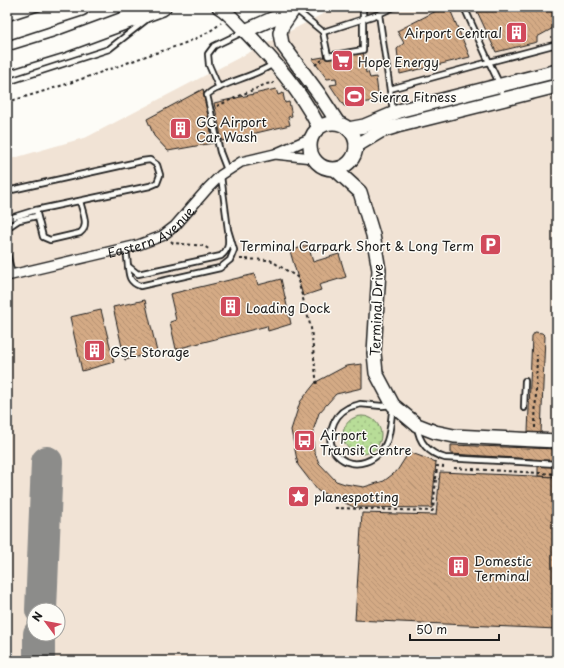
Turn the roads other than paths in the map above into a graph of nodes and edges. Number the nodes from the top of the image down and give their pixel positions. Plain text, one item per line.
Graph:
1 (81, 7) edge
2 (163, 7) edge
3 (219, 7) edge
4 (363, 7) edge
5 (394, 7) edge
6 (464, 7) edge
7 (296, 8) edge
8 (379, 14) junction
9 (363, 19) junction
10 (7, 31) edge
11 (245, 31) junction
12 (323, 32) junction
13 (557, 44) edge
14 (7, 61) edge
15 (274, 62) junction
16 (489, 62) junction
17 (557, 71) edge
18 (7, 82) edge
19 (500, 85) junction
20 (557, 86) edge
21 (219, 88) junction
22 (390, 89) junction
23 (503, 99) junction
24 (394, 113) junction
25 (343, 126) junction
26 (397, 126) junction
27 (319, 127) junction
28 (311, 138) junction
29 (356, 146) junction
30 (275, 154) junction
31 (312, 158) junction
32 (336, 170) junction
33 (224, 172) junction
34 (7, 191) edge
35 (80, 201) junction
36 (37, 213) junction
37 (7, 219) edge
38 (7, 228) edge
39 (228, 230) junction
40 (126, 248) junction
41 (7, 253) edge
42 (128, 266) junction
43 (10, 275) edge
44 (525, 381) dead end
45 (393, 405) junction
46 (524, 408) dead end
47 (417, 425) junction
48 (557, 441) edge
49 (557, 464) edge

1 - 10 highway
2 - 14 highway
2 - 18 lane
3 - 11 street
4 - 9 lane
5 - 8 lane
6 - 16 lane
7 - 11 street
7 - 12 lane
7 - 25 street
8 - 9 lane
8 - 22 lane
9 - 12 lane
9 - 12 lane
11 - 15 street
11 - 21 lane
13 - 16 lane
15 - 21 lane
15 - 27 street
16 - 19 lane
16 - 22 lane
17 - 19 street
19 - 23 lane
19 - 24 street
20 - 23 street
21 - 33 lane
22 - 24 lane
23 - 26 street
24 - 25 street
24 - 26 lane
25 - 27 street
25 - 29 street
26 - 29 street
27 - 28 street
28 - 30 street, Eastern Avenue
28 - 31 street
29 - 32 street
30 - 31 street, Eastern Avenue
30 - 33 street, Eastern Avenue
31 - 32 street
32 - 45 street, Terminal Drive
33 - 39 lane
33 - 40 street, Eastern Avenue
34 - 35 lane
35 - 36 lane
35 - 36 lane
36 - 37 lane
36 - 38 lane
39 - 42 lane
39 - 42 lane
40 - 42 lane
40 - 43 street, Eastern Avenue
41 - 43 lane
44 - 46 lane
45 - 45 lane
45 - 47 street, Terminal Drive
47 - 48 street, Terminal Drive
47 - 49 lane

